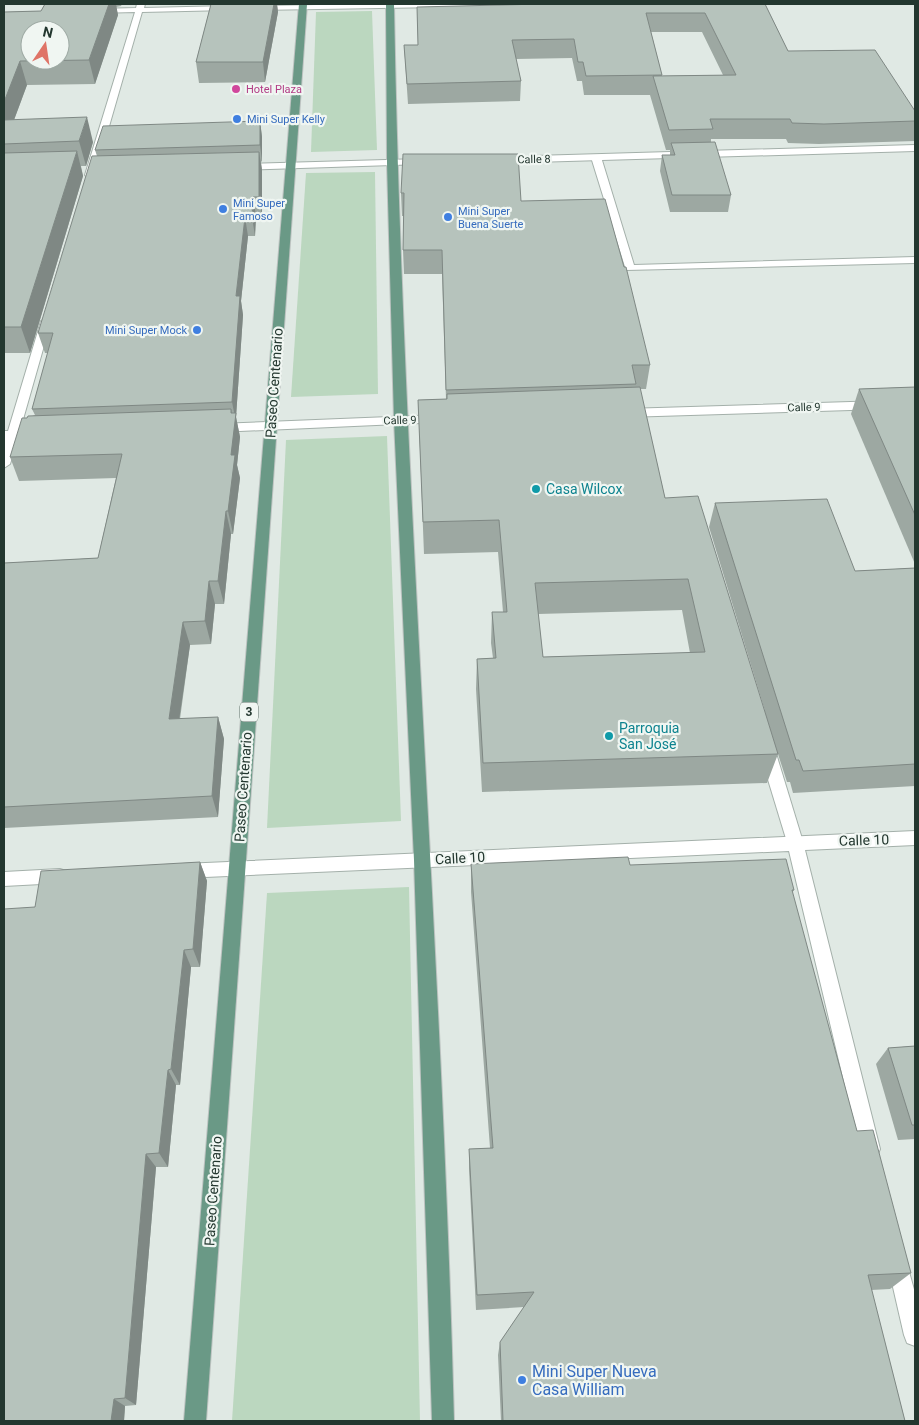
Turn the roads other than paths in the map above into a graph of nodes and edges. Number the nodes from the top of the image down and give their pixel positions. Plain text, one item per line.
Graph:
1 (390, 4) edge
2 (503, 4) edge
3 (303, 5) edge
4 (140, 7) edge
5 (235, 8) edge
6 (245, 8) edge
7 (91, 11) edge
8 (915, 148) edge
9 (596, 157) junction
10 (489, 160) edge
11 (392, 162) junction
12 (431, 162) edge
13 (291, 166) junction
14 (231, 167) edge
15 (86, 190) edge
16 (915, 260) edge
17 (49, 312) edge
18 (915, 404) edge
19 (608, 414) edge
20 (450, 419) edge
21 (400, 420) junction
22 (271, 426) junction
23 (201, 428) edge
24 (52, 433) edge
25 (8, 434) edge
26 (4, 464) edge
27 (764, 739) edge
28 (915, 838) edge
29 (795, 842) junction
30 (422, 860) junction
31 (237, 868) junction
32 (169, 872) edge
33 (72, 876) edge
34 (4, 879) edge
35 (875, 1171) edge
36 (894, 1248) edge
37 (915, 1335) edge
38 (195, 1421) edge
39 (443, 1421) edge

1 - 2 street
1 - 3 street
1 - 11 main road
3 - 6 street
3 - 13 main road, Paseo Centenario / 3
4 - 5 street
4 - 7 street
4 - 15 street
8 - 9 street, Calle 8
9 - 10 street, Calle 8
9 - 16 street
11 - 12 street
11 - 13 street
11 - 21 main road
13 - 14 street
13 - 22 main road, Paseo Centenario / 3
17 - 25 street
18 - 19 street, Calle 9
20 - 21 street, Calle 9
21 - 22 street, Calle 9
21 - 30 main road
22 - 23 street, Calle 9
22 - 31 main road, Paseo Centenario / 3
24 - 25 street
25 - 26 street
27 - 29 street
28 - 29 street, Calle 10
29 - 30 street, Calle 10
29 - 35 street
30 - 31 street, Calle 10
30 - 39 main road
31 - 32 street, Calle 10
31 - 38 main road, Paseo Centenario / 3
33 - 34 street
36 - 37 street

